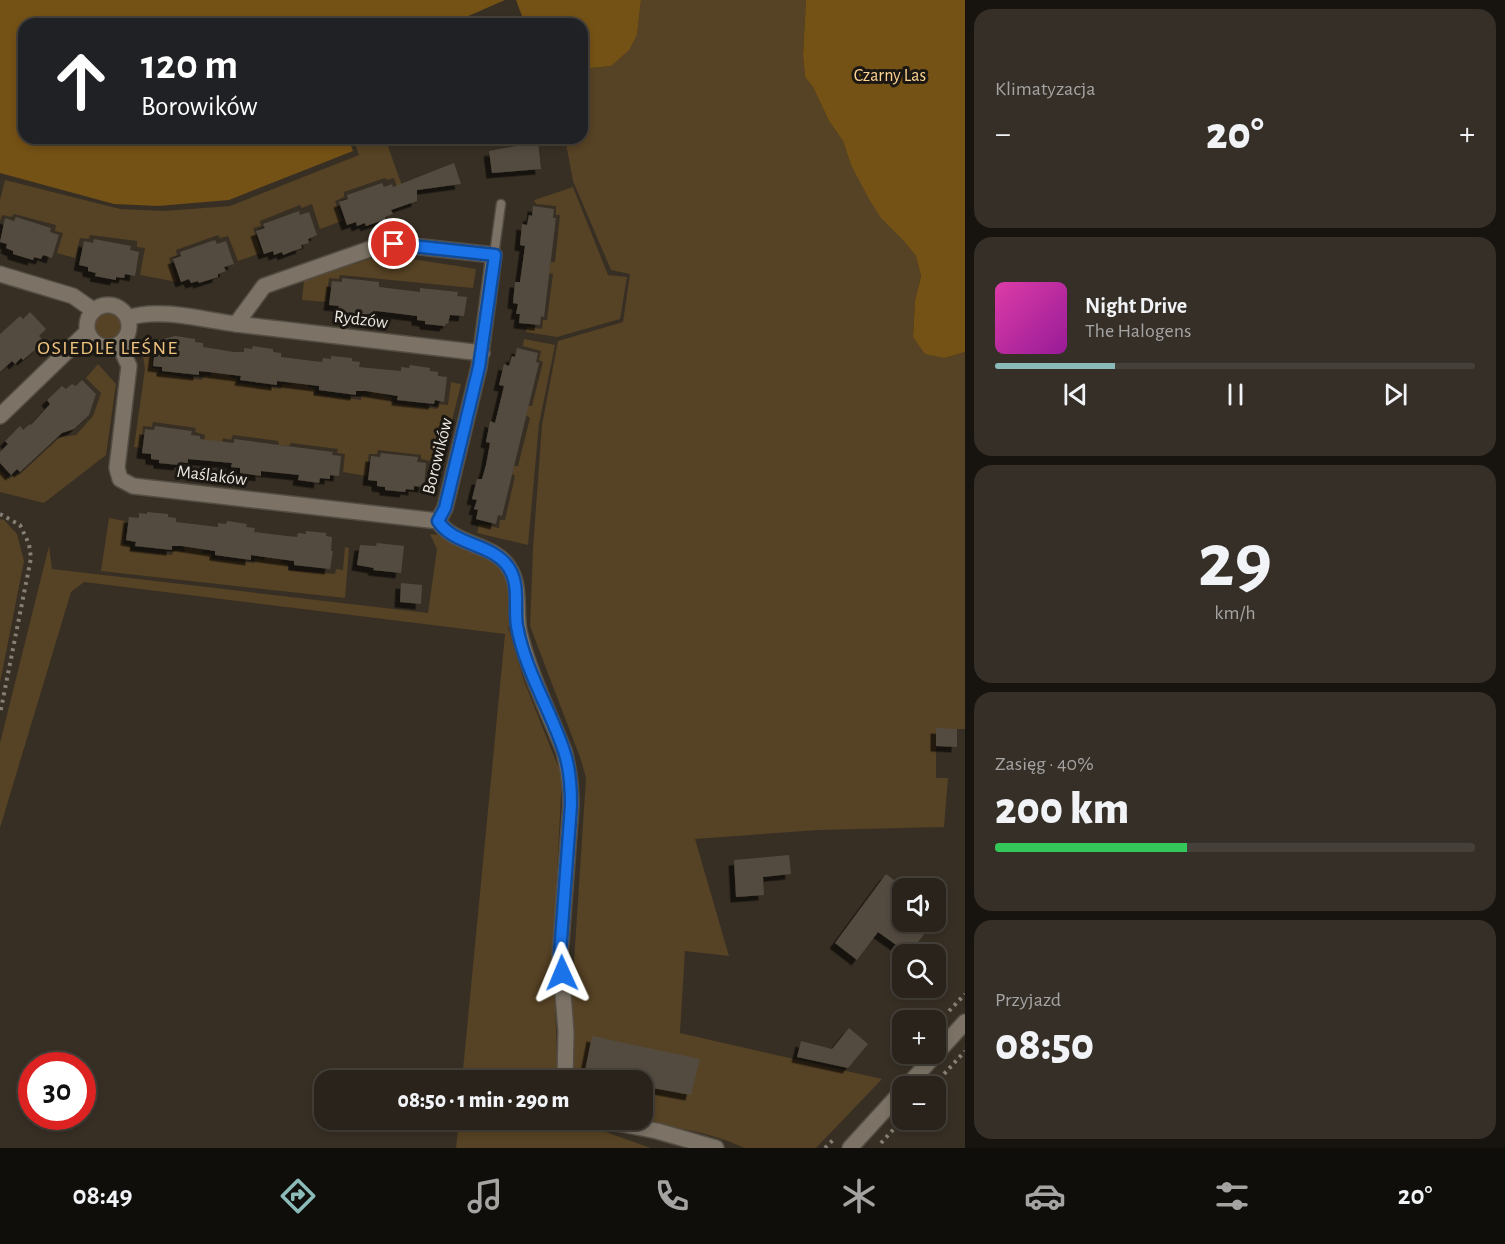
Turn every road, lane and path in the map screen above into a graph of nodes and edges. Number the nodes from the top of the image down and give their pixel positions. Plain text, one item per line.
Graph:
1 (501, 204) dead end
2 (495, 255) junction
3 (0, 274) edge
4 (93, 310) junction
5 (128, 318) junction
6 (236, 324) junction
7 (87, 332) junction
8 (119, 344) junction
9 (482, 353) junction
10 (0, 416) edge
11 (0, 514) edge
12 (438, 521) junction
13 (0, 714) edge
14 (965, 1023) edge
15 (965, 1051) edge
16 (565, 1070) edge
17 (916, 1076) edge
18 (942, 1076) edge
19 (892, 1102) edge
20 (652, 1130) edge
21 (893, 1130) edge
22 (716, 1148) edge
23 (850, 1148) edge
24 (876, 1148) edge

1 - 2 lane, Borowików
2 - 6 street
2 - 9 street, Borowików
3 - 4 street
4 - 5 street
4 - 7 street
5 - 6 street
5 - 8 street
6 - 9 street, Rydzów
7 - 8 street
7 - 10 street
8 - 12 street, Maślaków
9 - 12 street, Borowików
11 - 13 path
12 - 16 street, Borowików
14 - 17 street
15 - 18 path
19 - 23 street
20 - 22 street
21 - 24 path

